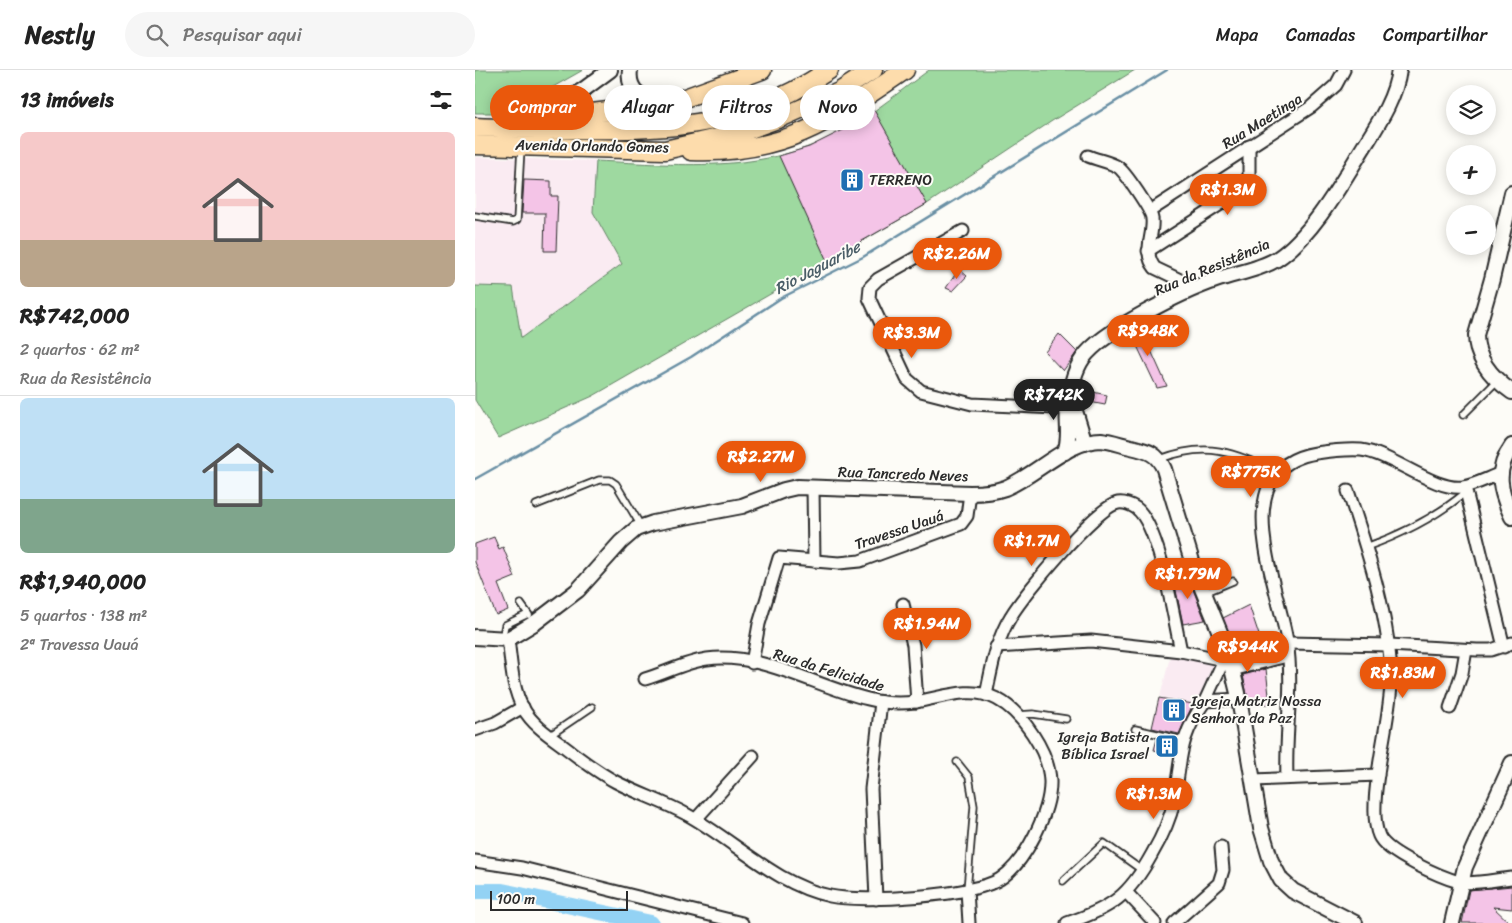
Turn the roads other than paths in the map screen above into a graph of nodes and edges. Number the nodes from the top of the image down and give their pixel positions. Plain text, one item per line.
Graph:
1 (610, 70) edge
2 (630, 70) edge
3 (762, 70) edge
4 (829, 70) edge
5 (873, 70) edge
6 (905, 70) edge
7 (1344, 70) edge
8 (1399, 70) edge
9 (590, 85) edge
10 (633, 85) edge
11 (692, 95) edge
12 (475, 127) edge
13 (490, 128) edge
14 (594, 129) edge
15 (475, 145) edge
16 (521, 146) junction
17 (1249, 146) junction
18 (665, 150) junction
19 (1089, 156) dead end
20 (1512, 193) edge
21 (1150, 211) junction
22 (475, 216) edge
23 (963, 231) dead end
24 (1148, 251) junction
25 (1197, 288) junction
26 (1495, 382) junction
27 (1512, 392) edge
28 (1071, 405) junction
29 (1463, 415) dead end
30 (1085, 443) junction
31 (1512, 446) edge
32 (1065, 452) junction
33 (1160, 459) junction
34 (1277, 472) junction
35 (1499, 474) junction
36 (813, 487) junction
37 (1465, 489) junction
38 (1348, 491) dead end
39 (971, 493) junction
40 (536, 505) dead end
41 (1512, 517) edge
42 (641, 526) junction
43 (1366, 547) junction
44 (814, 561) junction
45 (1233, 581) dead end
46 (1204, 593) junction
47 (521, 604) dead end
48 (903, 604) dead end
49 (532, 618) junction
50 (475, 637) edge
51 (505, 639) junction
52 (1288, 643) junction
53 (1389, 645) junction
54 (1508, 645) edge
55 (996, 647) junction
56 (1466, 650) junction
57 (1181, 651) junction
58 (1287, 656) junction
59 (1228, 661) junction
60 (752, 663) junction
61 (645, 679) dead end
62 (986, 695) junction
63 (1239, 699) junction
64 (1205, 701) junction
65 (881, 702) junction
66 (917, 702) junction
67 (523, 707) junction
68 (592, 707) dead end
69 (1450, 708) dead end
70 (1018, 715) junction
71 (1066, 719) dead end
72 (477, 729) edge
73 (1135, 729) dead end
74 (549, 736) junction
75 (1183, 740) junction
76 (475, 742) edge
77 (753, 756) dead end
78 (957, 762) dead end
79 (1512, 763) edge
80 (1378, 775) junction
81 (1287, 777) junction
82 (1254, 780) junction
83 (696, 820) junction
84 (1221, 847) dead end
85 (475, 861) edge
86 (1143, 871) junction
87 (1512, 878) edge
88 (1063, 880) dead end
89 (1461, 882) junction
90 (967, 890) junction
91 (1127, 893) junction
92 (876, 899) junction
93 (742, 923) edge
94 (969, 923) edge
95 (1067, 923) edge
96 (1155, 923) edge
97 (1174, 923) edge
98 (1355, 923) edge
99 (1452, 923) edge

1 - 9 street
2 - 10 street
3 - 11 main road
4 - 14 main road, Avenida Orlando Gomes
5 - 18 main road, Avenida Orlando Gomes
6 - 18 main road
7 - 17 street, Rua Maetinga
8 - 25 street, Rua da Resistência
12 - 13 main road, Avenida Orlando Gomes
15 - 16 main road, Avenida Orlando Gomes
16 - 18 main road, Avenida Orlando Gomes
16 - 22 lane
17 - 21 street, Rua Maetinga
17 - 24 street
19 - 21 street
20 - 26 street
21 - 24 street
23 - 28 street
24 - 25 street
25 - 28 street, Rua da Resistência
26 - 27 street
26 - 29 lane
28 - 30 street, Rua da Resistência
28 - 32 street, Rua da Resistência
30 - 32 street
30 - 33 street
31 - 35 street
32 - 39 street, Rua Tancredo Neves
33 - 34 lane
33 - 46 street
34 - 37 street
34 - 52 street
35 - 37 street
35 - 41 street
36 - 39 street, Rua Tancredo Neves
36 - 42 street, Rua Tancredo Neves
36 - 44 street
37 - 43 lane
37 - 54 street
38 - 43 street
39 - 44 street, Travessa Uauá
40 - 42 lane
42 - 49 street, Rua Tancredo Neves
43 - 53 street
44 - 60 street, Travessa Uauá
45 - 46 lane
46 - 59 street
47 - 49 lane
48 - 66 street
49 - 51 street, Rua Tancredo Neves
50 - 51 street
51 - 67 street
52 - 53 street
52 - 58 street
53 - 56 street
53 - 80 street
54 - 56 street
55 - 57 street
55 - 57 street
55 - 62 street
56 - 69 street
57 - 59 street
58 - 59 street
58 - 81 street
59 - 63 street
59 - 64 street
60 - 61 street, Rua da Felicidade
60 - 65 street, Rua da Felicidade
62 - 66 street, Rua da Felicidade
62 - 70 street, Rua da Felicidade
63 - 64 street
63 - 82 street
64 - 75 street
65 - 66 street, Rua da Felicidade
65 - 92 street
67 - 72 street
67 - 74 street
68 - 74 lane
70 - 71 lane
70 - 90 street, Rua da Felicidade
72 - 76 street
73 - 75 lane
74 - 83 street
75 - 86 street
77 - 83 street
78 - 90 lane
79 - 89 street
80 - 81 street
80 - 89 street
81 - 82 street
82 - 98 street
83 - 92 street
84 - 97 street
85 - 93 street
86 - 88 lane
86 - 91 street
87 - 89 street
89 - 99 street
90 - 92 street
90 - 94 street
91 - 95 street
91 - 96 street

